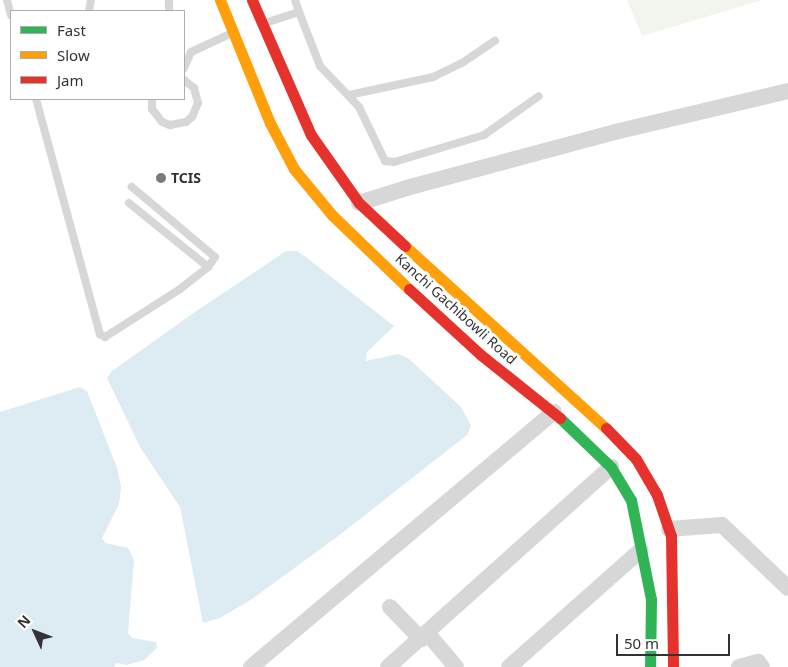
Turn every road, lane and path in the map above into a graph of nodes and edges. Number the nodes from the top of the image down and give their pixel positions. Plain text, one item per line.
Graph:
1 (220, 0) edge
2 (252, 0) edge
3 (295, 0) edge
4 (299, 12) junction
5 (261, 25) junction
6 (232, 33) junction
7 (495, 41) dead end
8 (185, 66) edge
9 (185, 81) edge
10 (788, 91) edge
11 (349, 95) junction
12 (539, 96) dead end
13 (36, 100) edge
14 (152, 100) edge
15 (132, 186) dead end
16 (129, 203) dead end
17 (359, 203) junction
18 (208, 268) junction
19 (554, 412) junction
20 (611, 468) junction
21 (668, 529) junction
22 (641, 550) junction
23 (788, 588) edge
24 (390, 607) dead end
25 (424, 636) junction
26 (251, 667) edge
27 (388, 667) edge
28 (456, 667) edge
29 (509, 667) edge
30 (650, 667) edge
31 (673, 667) edge
32 (739, 667) edge
33 (762, 667) edge

1 - 6 main road, Kanchi Gachibowli Road
2 - 5 main road, Kanchi Gachibowli Road
3 - 4 lane
4 - 5 lane
4 - 11 lane
5 - 17 main road, Kanchi Gachibowli Road
6 - 8 lane
6 - 19 main road, Kanchi Gachibowli Road
7 - 11 lane
9 - 14 lane
10 - 17 street
11 - 12 lane
13 - 18 lane
15 - 18 lane
16 - 18 lane
17 - 21 main road, Kanchi Gachibowli Road
19 - 20 main road, Kanchi Gachibowli Road
19 - 26 street
20 - 22 main road, Kanchi Gachibowli Road
20 - 25 street
21 - 23 street
21 - 31 main road, Kanchi Gachibowli Road
22 - 29 street
22 - 30 main road, Kanchi Gachibowli Road
24 - 25 street
25 - 27 street
25 - 28 street
32 - 33 street

